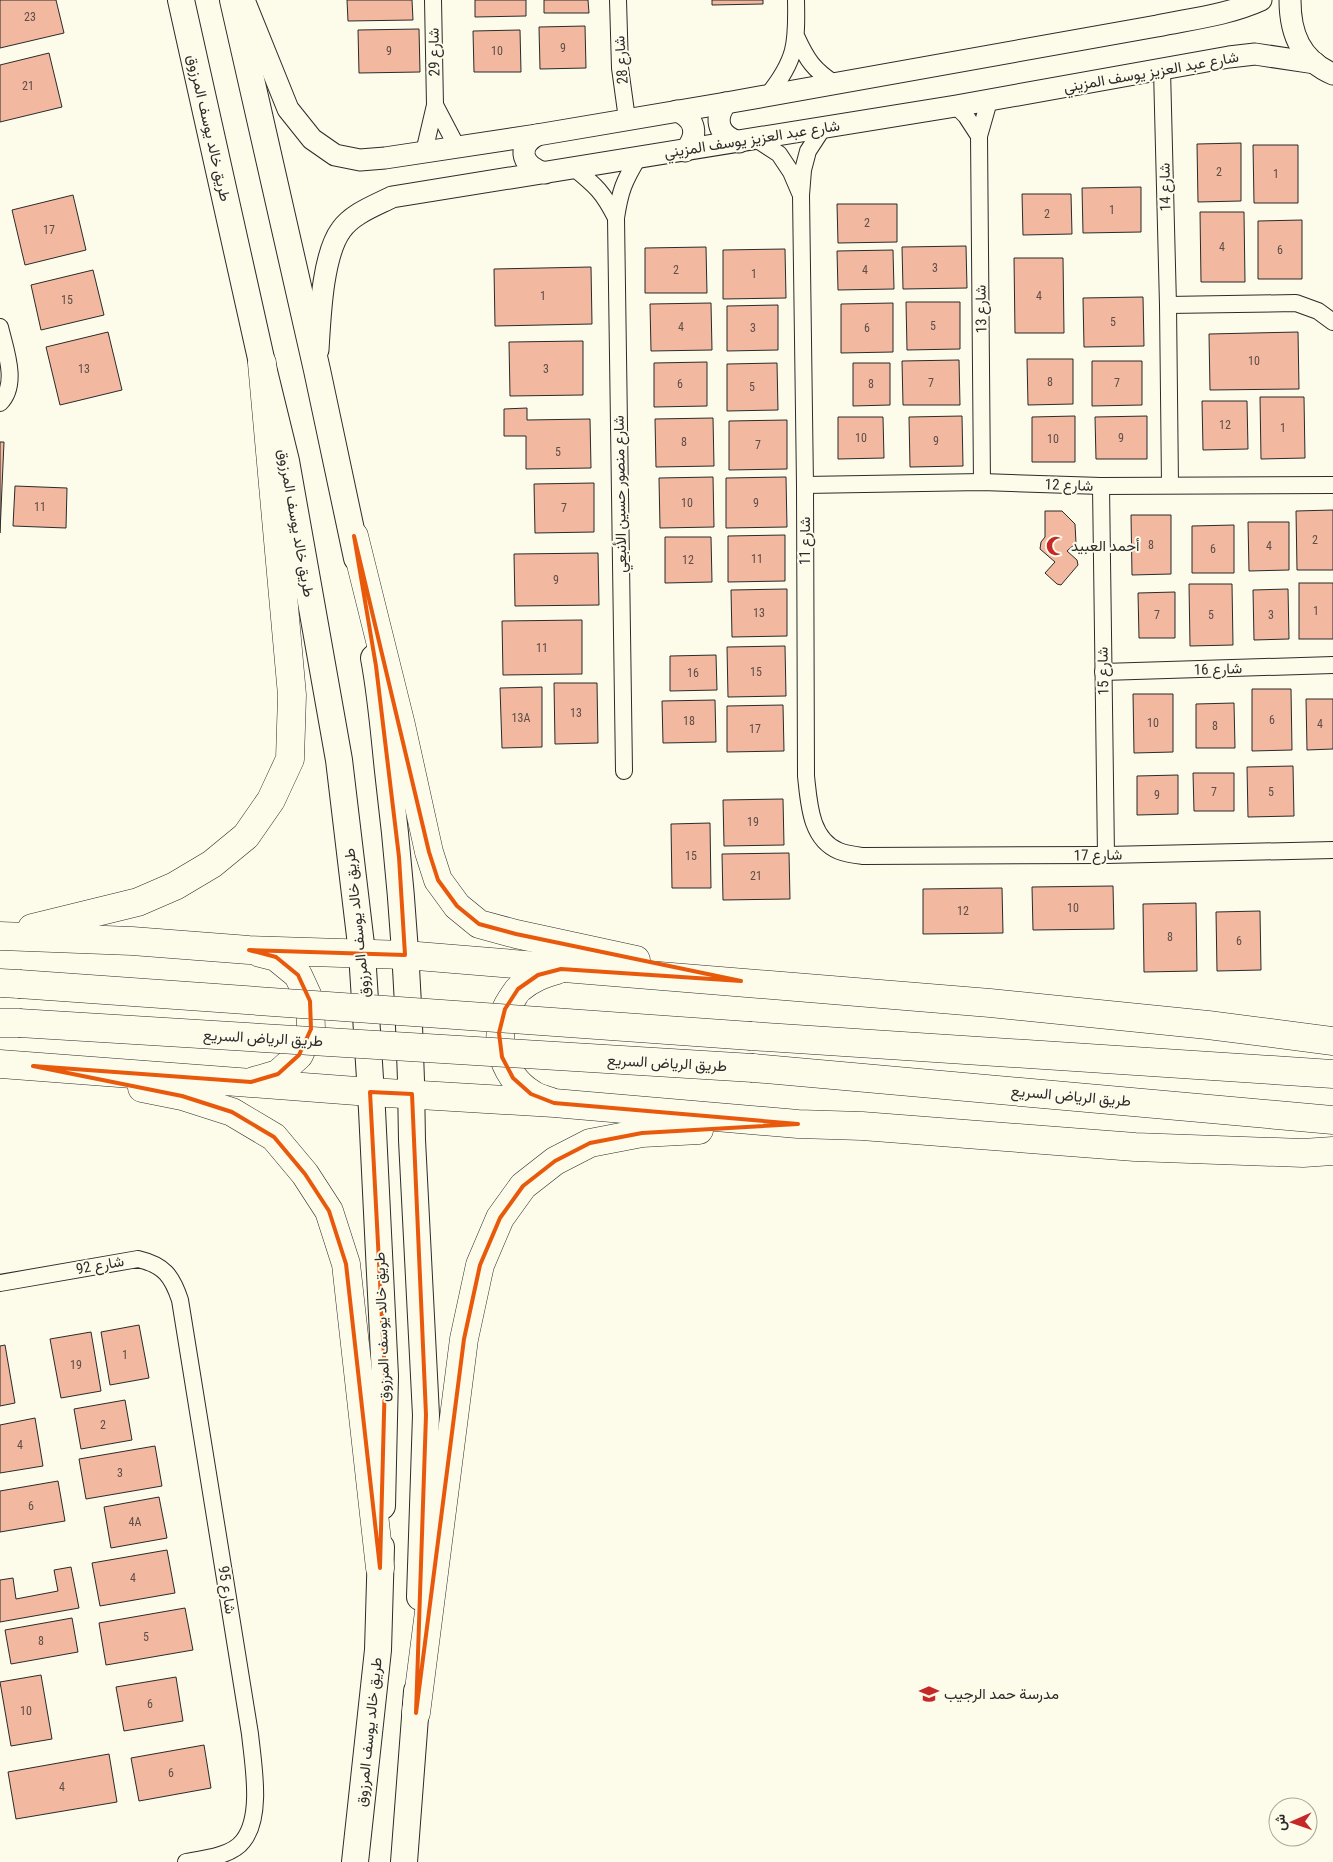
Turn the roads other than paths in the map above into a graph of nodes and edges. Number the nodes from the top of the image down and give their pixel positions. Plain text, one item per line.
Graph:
1 (181, 0) edge
2 (233, 0) edge
3 (244, 0) edge
4 (433, 0) edge
5 (618, 0) edge
6 (796, 0) edge
7 (1260, 0) edge
8 (1290, 0) edge
9 (797, 38) junction
10 (1162, 70) junction
11 (1327, 73) edge
12 (834, 83) junction
13 (768, 95) junction
14 (989, 101) junction
15 (726, 103) junction
16 (435, 105) junction
17 (956, 106) junction
18 (677, 111) junction
19 (627, 119) junction
20 (823, 128) junction
21 (538, 135) junction
22 (979, 136) junction
23 (748, 140) junction
24 (456, 147) junction
25 (685, 151) junction
26 (424, 152) junction
27 (638, 158) junction
28 (574, 168) junction
29 (545, 173) junction
30 (801, 195) junction
31 (616, 218) junction
32 (1168, 305) junction
33 (1333, 322) edge
34 (0, 326) edge
35 (262, 363) junction
36 (318, 370) junction
37 (0, 403) edge
38 (982, 482) junction
39 (805, 485) junction
40 (1170, 485) junction
41 (1333, 485) edge
42 (1101, 486) junction
43 (354, 536) junction
44 (1333, 665) edge
45 (1103, 672) junction
46 (624, 771) dead end
47 (1333, 850) edge
48 (1106, 855) junction
49 (863, 856) joint
50 (1, 936) edge
51 (248, 950) junction
52 (362, 953) junction
53 (405, 955) junction
54 (561, 969) junction
55 (741, 981) junction
56 (10, 984) edge
57 (10, 1023) edge
58 (1333, 1041) edge
59 (0, 1064) edge
60 (33, 1066) junction
61 (1333, 1074) edge
62 (251, 1082) junction
63 (370, 1092) junction
64 (412, 1094) junction
65 (554, 1103) junction
66 (1333, 1120) edge
67 (798, 1124) junction
68 (1333, 1151) edge
69 (0, 1283) edge
70 (180, 1300) joint
71 (380, 1568) junction
72 (416, 1713) junction
73 (186, 1862) edge
74 (355, 1862) edge
75 (404, 1862) edge

1 - 35 main road, طريق خالد يوسف المرزوق
2 - 36 main road
3 - 26 street
4 - 16 street, شارع 29
5 - 19 street, شارع 28
6 - 9 street
7 - 12 street
8 - 11 street
9 - 12 street
9 - 13 street
10 - 11 street, شارع عبد العزيز يوسف المزيني
10 - 14 street, شارع عبد العزيز يوسف المزيني
10 - 32 street, شارع 14
12 - 13 street
13 - 15 street
14 - 17 street, شارع عبد العزيز يوسف المزيني
14 - 22 street, شارع 13
15 - 18 street
15 - 23 street
16 - 24 street, شارع 29
16 - 26 street, شارع 29
17 - 20 street, شارع عبد العزيز يوسف المزيني
17 - 22 street
18 - 19 street
18 - 25 street
19 - 21 street
20 - 23 street, شارع عبد العزيز يوسف المزيني
20 - 30 street, شارع 11
21 - 24 street
21 - 29 street
22 - 38 street, شارع 13
23 - 25 street, شارع عبد العزيز يوسف المزيني
23 - 30 street, شارع 11
24 - 26 street
25 - 27 street, شارع عبد العزيز يوسف المزيني
27 - 28 street, شارع عبد العزيز يوسف المزيني
27 - 31 street, شارع منصور حسين الأنبعي
28 - 29 street, شارع عبد العزيز يوسف المزيني
28 - 31 street, شارع منصور حسين الأنبعي
29 - 36 street, شارع عبد العزيز يوسف المزيني
30 - 39 street, شارع 11
31 - 46 street, شارع منصور حسين الأنبعي
32 - 33 street
32 - 40 street, شارع 14
34 - 37 street
35 - 50 highway
35 - 52 main road, طريق خالد يوسف المرزوق
36 - 43 main road
38 - 39 street, شارع 12
38 - 42 street, شارع 12
39 - 49 street, شارع 11
40 - 41 street, شارع 12
40 - 42 street, شارع 12
42 - 45 street, شارع 15
43 - 53 main road
43 - 55 highway
44 - 45 street, شارع 16
45 - 48 street, شارع 15
47 - 48 street, شارع 17
48 - 49 street, شارع 17
50 - 51 highway
51 - 52 highway
51 - 62 highway
52 - 53 highway
52 - 63 main road, طريق خالد يوسف المرزوق
53 - 54 highway
53 - 64 main road
54 - 55 highway
54 - 65 highway
55 - 58 highway
56 - 61 highway, bridge
57 - 66 highway, طريق الرياض السريع, bridge
59 - 60 highway
60 - 62 highway
60 - 71 highway
62 - 63 highway
63 - 64 highway
63 - 71 main road, طريق خالد يوسف المرزوق
64 - 65 highway
64 - 72 main road
65 - 67 highway
67 - 68 highway
67 - 72 highway
69 - 70 street, شارع 92
70 - 73 street, شارع 95
71 - 74 main road, طريق خالد يوسف المرزوق
72 - 75 main road

